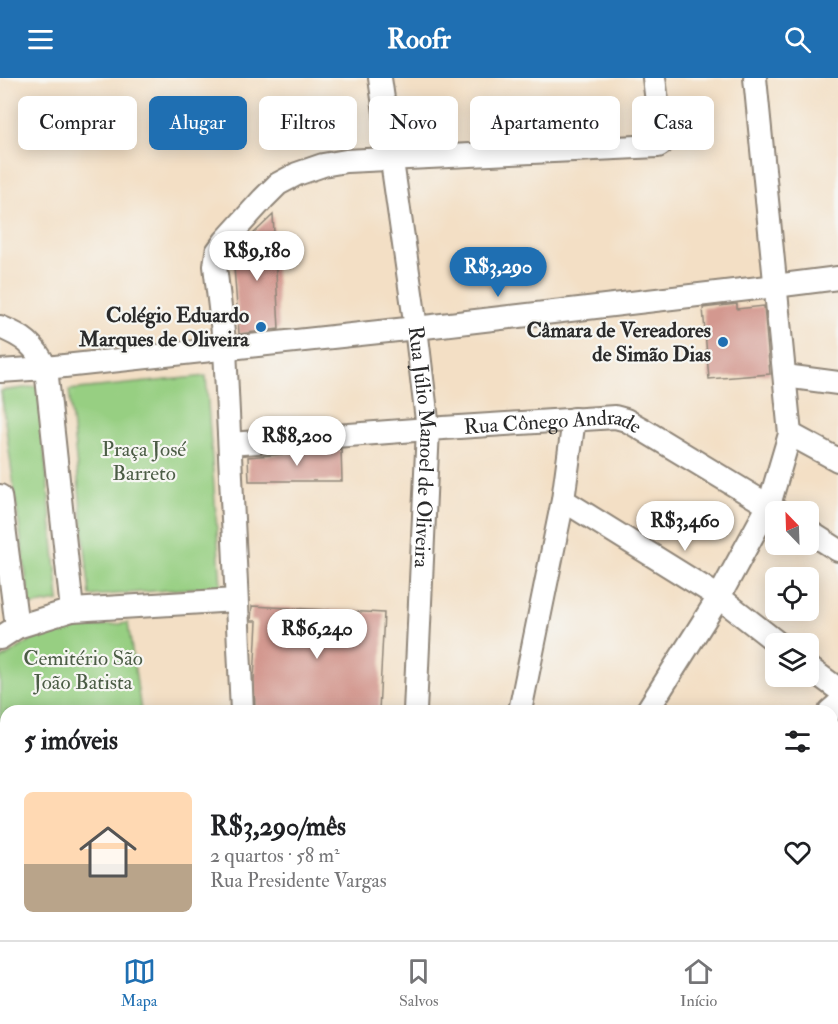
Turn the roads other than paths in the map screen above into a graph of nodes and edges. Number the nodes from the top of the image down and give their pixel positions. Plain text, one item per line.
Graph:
1 (380, 78) edge
2 (654, 78) edge
3 (755, 78) edge
4 (392, 159) junction
5 (838, 278) edge
6 (775, 286) junction
7 (0, 327) edge
8 (416, 328) junction
9 (225, 349) junction
10 (46, 368) junction
11 (0, 371) edge
12 (785, 376) junction
13 (838, 383) edge
14 (574, 419) junction
15 (428, 429) junction
16 (790, 434) junction
17 (230, 444) junction
18 (838, 460) edge
19 (0, 496) edge
20 (563, 500) junction
21 (776, 501) edge
22 (765, 503) edge
23 (765, 523) edge
24 (819, 538) edge
25 (838, 550) edge
26 (719, 597) junction
27 (236, 600) junction
28 (72, 610) junction
29 (9, 632) edge
30 (765, 633) edge
31 (819, 675) edge
32 (838, 689) edge
33 (242, 705) edge
34 (415, 705) edge
35 (521, 705) edge
36 (651, 705) edge

1 - 4 street, Rua Júlio Manoel de Oliveira
2 - 4 street
3 - 6 street
4 - 8 street, Rua Júlio Manoel de Oliveira
4 - 9 street
5 - 6 street
6 - 8 street
6 - 12 street
7 - 10 street
8 - 9 street
8 - 15 street, Rua Júlio Manoel de Oliveira
9 - 10 street
9 - 17 street
10 - 11 street
10 - 28 street
12 - 13 street
12 - 16 street
14 - 15 street, Rua Cônego Andrade
14 - 20 street
14 - 22 street, Rua Cônego Andrade
15 - 17 street, Rua Cônego Andrade
15 - 34 street, Rua Júlio Manoel de Oliveira
16 - 18 street
16 - 21 street
17 - 27 street
19 - 29 street
20 - 26 street
20 - 35 street
23 - 26 street
24 - 25 street
26 - 30 street
26 - 36 street
27 - 28 street
27 - 33 street
28 - 29 street
31 - 32 street

